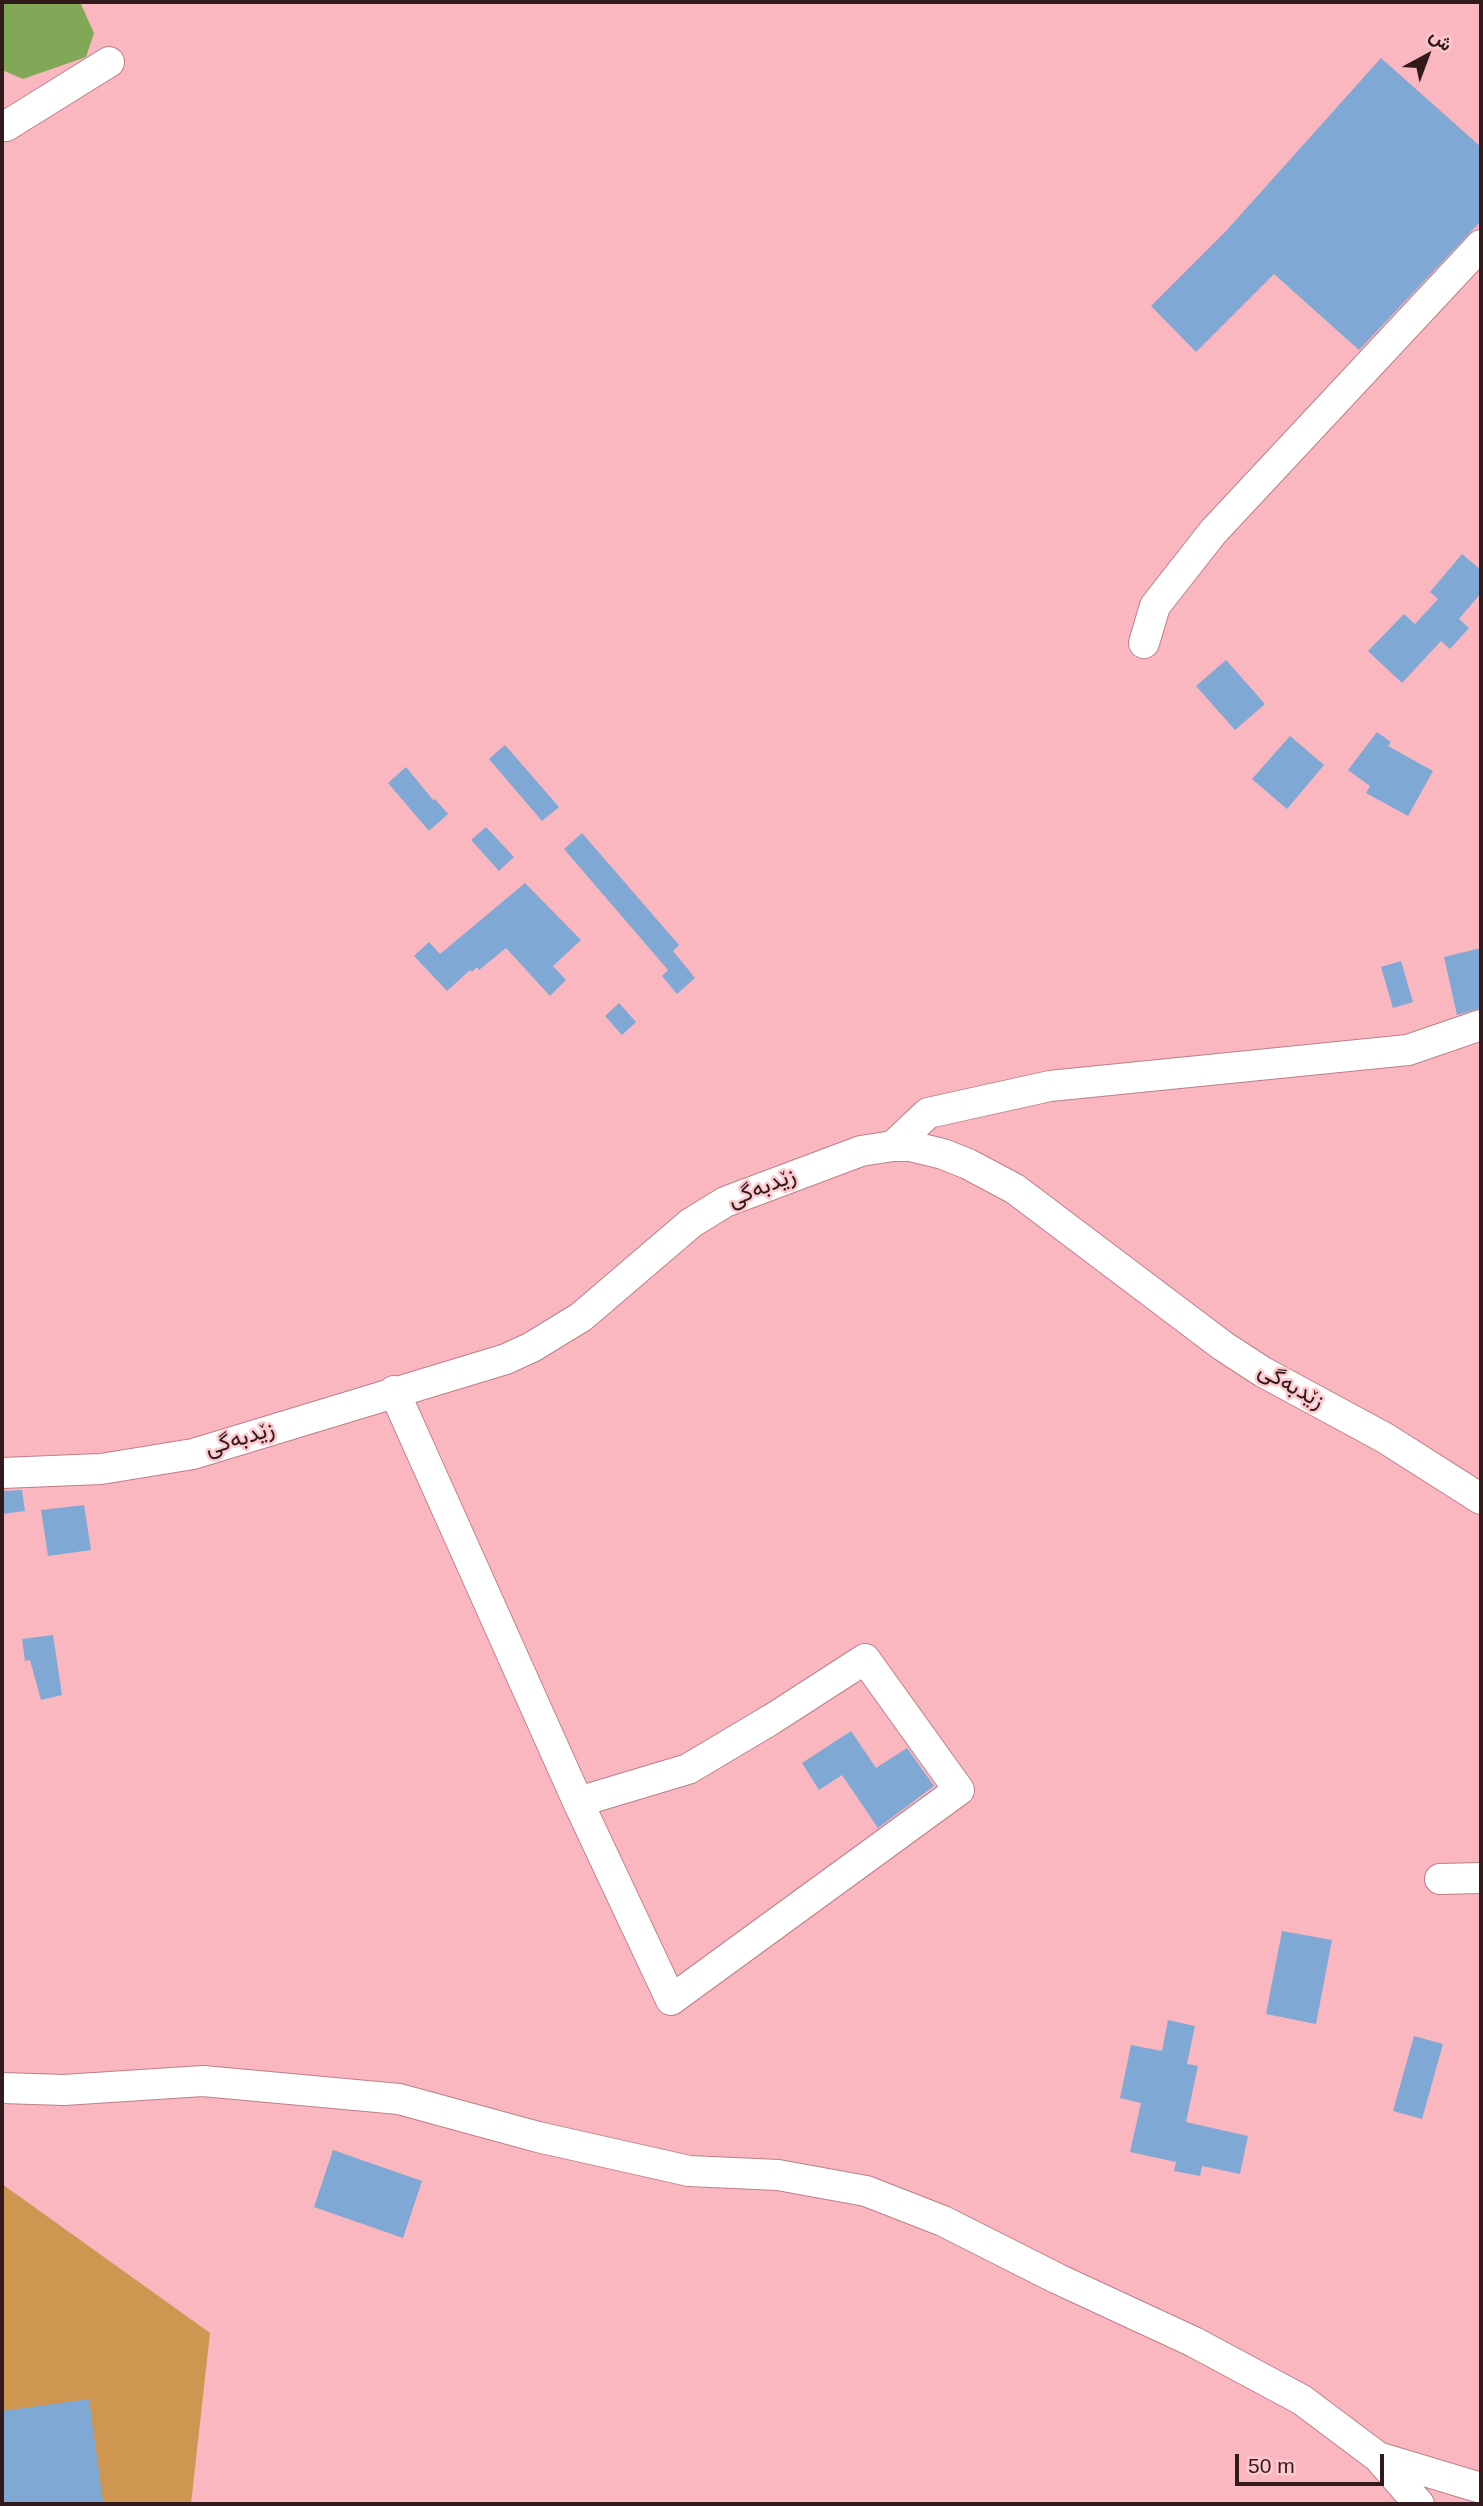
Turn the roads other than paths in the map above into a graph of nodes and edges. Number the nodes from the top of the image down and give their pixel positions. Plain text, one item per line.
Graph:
1 (109, 62) dead end
2 (2, 124) edge
3 (1481, 244) edge
4 (1144, 643) dead end
5 (1481, 1025) edge
6 (893, 1146) junction
7 (394, 1391) junction
8 (2, 1473) edge
9 (1481, 1499) edge
10 (578, 1802) junction
11 (1481, 1878) edge
12 (1440, 1880) dead end
13 (2, 2088) edge
14 (1378, 2457) junction
15 (1481, 2488) edge
16 (1419, 2504) edge

1 - 2 street
3 - 4 street
5 - 6 street
6 - 7 street, زێدبەگی
6 - 9 street, زێدبەگی
7 - 8 street, زێدبەگی
7 - 10 street
10 - 10 street
11 - 12 street
13 - 14 street
14 - 15 street
14 - 16 street

